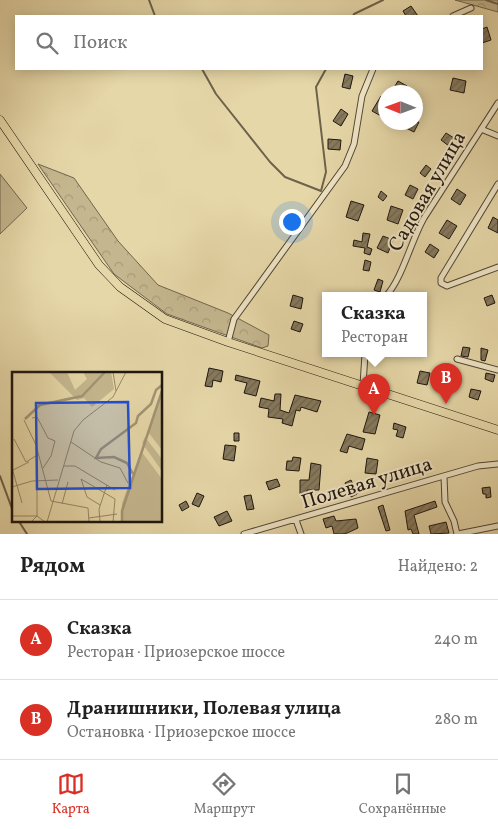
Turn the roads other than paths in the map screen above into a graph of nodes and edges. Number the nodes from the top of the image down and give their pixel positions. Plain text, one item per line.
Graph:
1 (471, 8) dead end
2 (455, 15) edge
3 (373, 70) edge
4 (498, 103) edge
5 (0, 120) edge
6 (481, 129) junction
7 (498, 136) edge
8 (498, 184) edge
9 (498, 266) edge
10 (389, 292) edge
11 (228, 342) junction
12 (365, 357) edge
13 (457, 359) dead end
14 (498, 370) edge
15 (363, 385) junction
16 (498, 430) edge
17 (498, 464) edge
18 (444, 476) junction
19 (296, 520) junction
20 (498, 526) edge
21 (244, 534) edge
22 (301, 534) edge
23 (457, 534) edge

1 - 2 street
3 - 11 street
4 - 6 street, Садовая улица
5 - 11 main road
6 - 7 street
6 - 10 street, Садовая улица
8 - 9 street
11 - 15 main road
12 - 15 street
13 - 14 street
15 - 16 main road
17 - 18 street, Полевая улица
18 - 19 street, Полевая улица
18 - 23 street
19 - 21 street, Полевая улица
19 - 22 street
20 - 23 street

